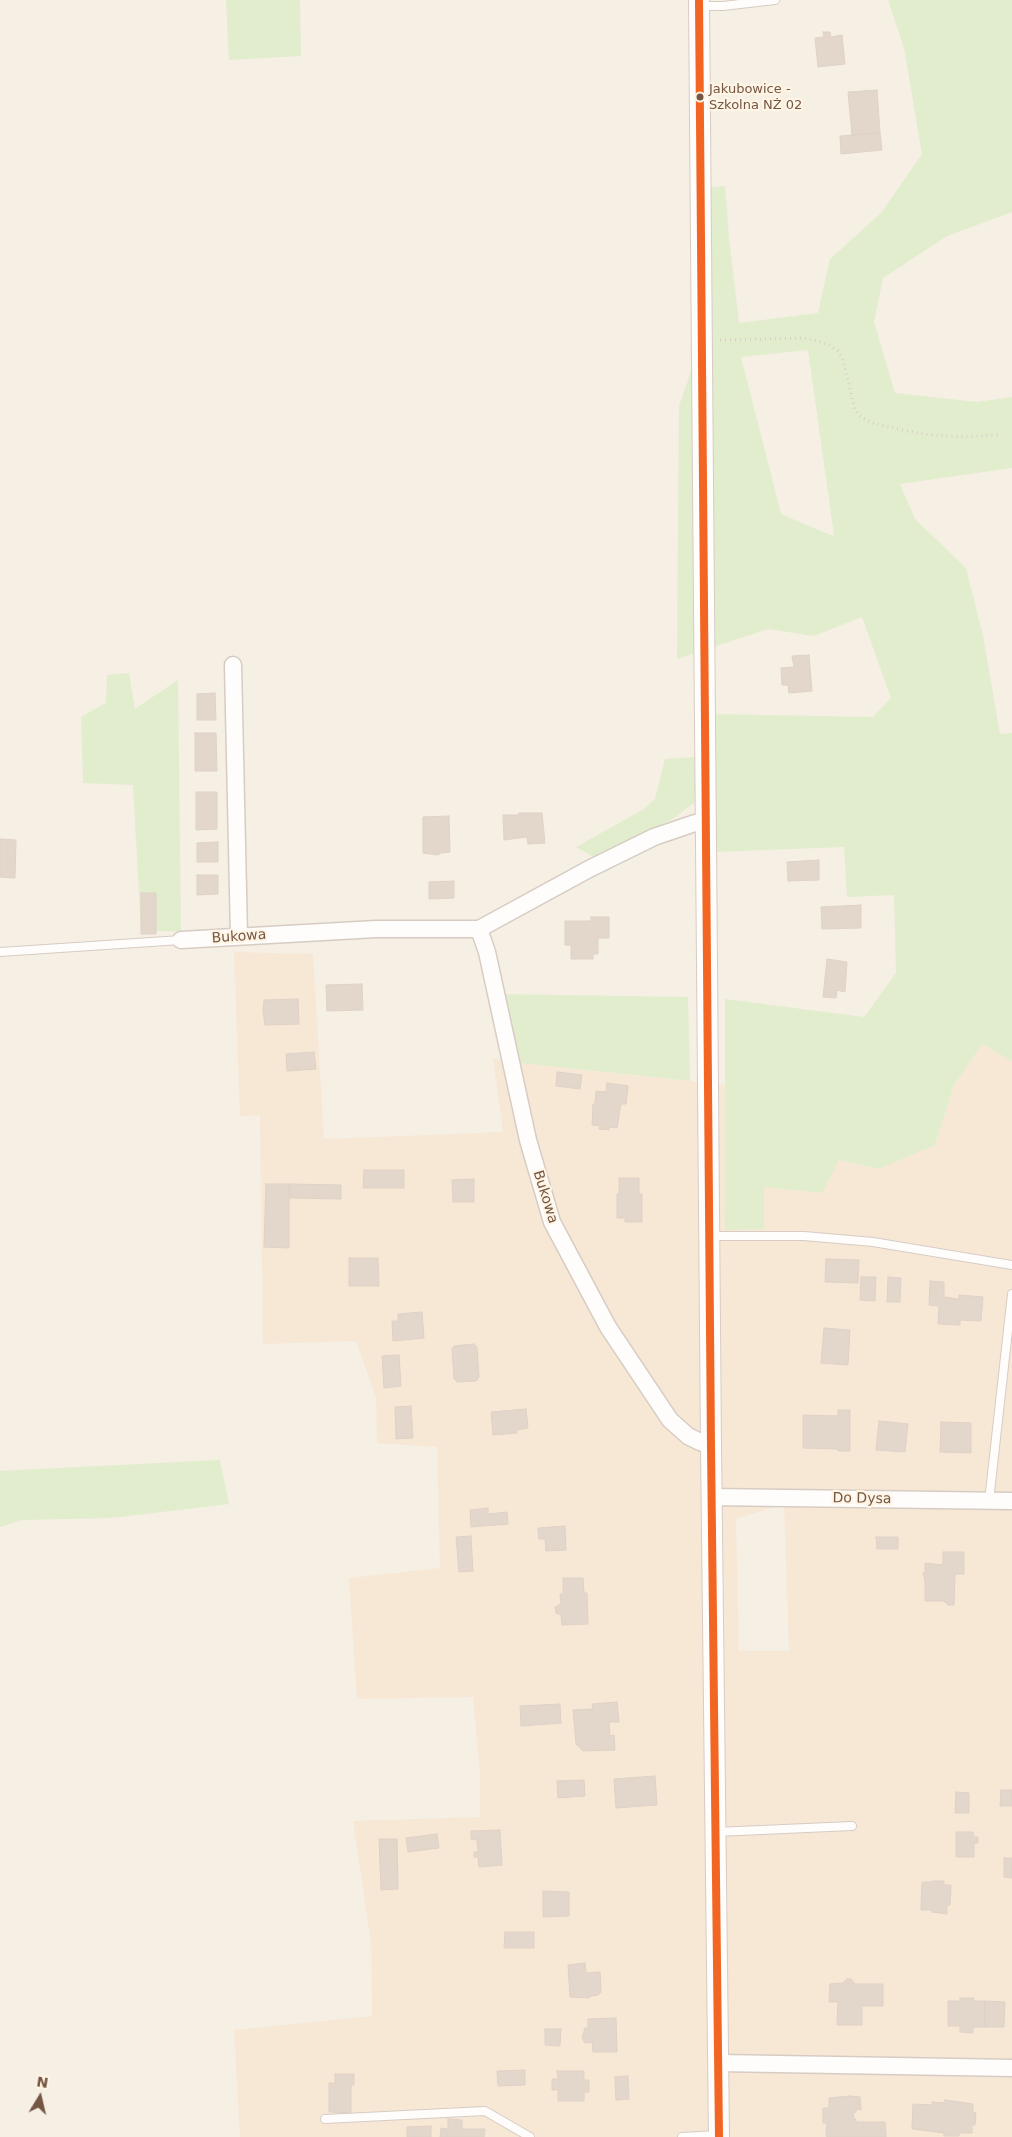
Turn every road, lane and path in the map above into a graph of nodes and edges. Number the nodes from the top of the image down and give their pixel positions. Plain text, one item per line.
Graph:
1 (775, 0) edge
2 (699, 3) edge
3 (702, 340) junction
4 (999, 435) dead end
5 (233, 665) dead end
6 (706, 822) junction
7 (479, 929) junction
8 (239, 936) junction
9 (180, 940) joint
10 (0, 952) edge
11 (709, 1236) junction
12 (1012, 1265) edge
13 (1012, 1294) edge
14 (711, 1446) junction
15 (711, 1497) junction
16 (989, 1501) junction
17 (1012, 1501) edge
18 (852, 1826) dead end
19 (716, 1832) junction
20 (718, 2063) junction
21 (1012, 2068) edge
22 (325, 2120) dead end
23 (719, 2136) edge
24 (530, 2137) edge
25 (682, 2137) edge

1 - 2 lane
2 - 3 street
3 - 4 path
3 - 6 street
5 - 8 street
6 - 7 street, Bukowa
6 - 11 street
7 - 8 street, Bukowa
7 - 14 street, Bukowa
8 - 9 street, Bukowa
9 - 10 lane, Bukowa
11 - 12 lane
11 - 14 street
13 - 16 lane
14 - 15 street
15 - 16 street, Do Dysa
15 - 19 street
16 - 17 street, Do Dysa
18 - 19 lane
19 - 20 street
20 - 21 street
20 - 23 street
22 - 24 lane
23 - 25 lane

